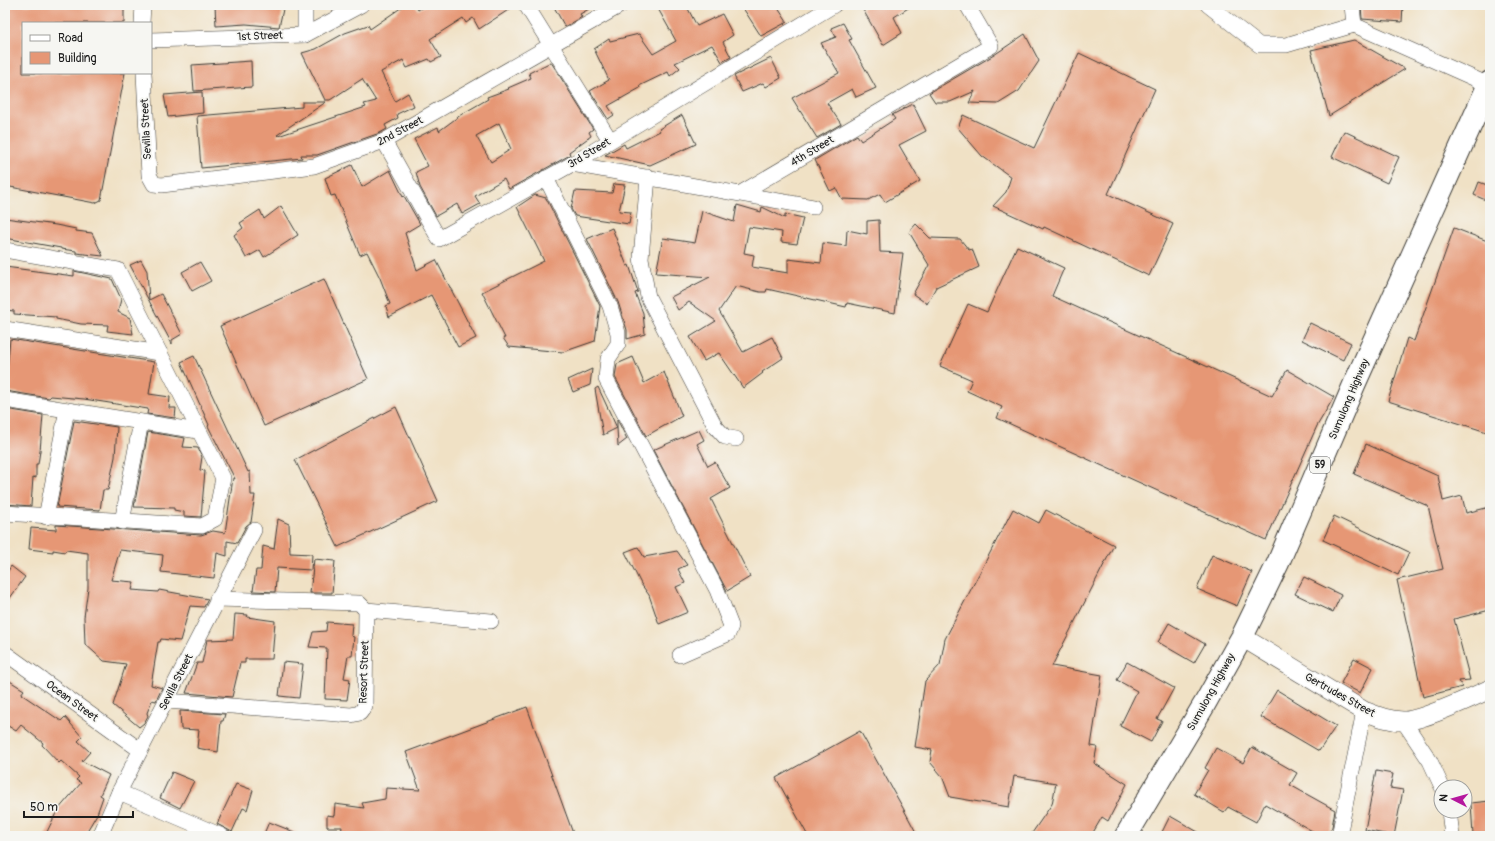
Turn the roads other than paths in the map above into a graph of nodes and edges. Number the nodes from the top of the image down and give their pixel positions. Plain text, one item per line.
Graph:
1 (142, 5) edge
2 (305, 5) edge
3 (361, 5) edge
4 (526, 5) edge
5 (621, 5) edge
6 (834, 5) edge
7 (967, 5) edge
8 (1208, 5) edge
9 (1352, 5) edge
10 (142, 22) edge
11 (1354, 25) junction
12 (305, 35) junction
13 (152, 40) edge
14 (551, 46) junction
15 (144, 74) edge
16 (1489, 84) edge
17 (610, 140) junction
18 (384, 141) junction
19 (572, 164) junction
20 (648, 177) junction
21 (546, 178) junction
22 (154, 184) joint
23 (741, 193) junction
24 (813, 207) dead end
25 (5, 250) edge
26 (5, 329) edge
27 (160, 353) junction
28 (5, 400) edge
29 (67, 410) junction
30 (141, 422) junction
31 (198, 431) junction
32 (736, 439) dead end
33 (5, 513) edge
34 (46, 516) junction
35 (122, 522) junction
36 (254, 530) dead end
37 (217, 599) junction
38 (366, 610) junction
39 (491, 621) dead end
40 (1242, 637) junction
41 (5, 652) edge
42 (680, 656) dead end
43 (1490, 689) edge
44 (166, 701) junction
45 (1364, 711) junction
46 (1404, 722) junction
47 (140, 750) junction
48 (1438, 779) edge
49 (119, 792) junction
50 (1450, 819) edge
51 (100, 836) edge
52 (222, 836) edge
53 (1126, 836) edge
54 (1339, 836) edge
55 (1452, 836) edge

1 - 10 street
2 - 12 street
3 - 12 street, 1st Street
4 - 14 street
5 - 14 street, 2nd Street
6 - 17 street, 3rd Street
7 - 23 street, 4th Street
8 - 11 street
9 - 11 street
11 - 16 street
12 - 13 street, 1st Street
14 - 17 street
14 - 18 street, 2nd Street
15 - 22 street, Sevilla Street
16 - 40 main road, Sumulong Highway / 59
17 - 19 street, 3rd Street
18 - 21 street, 3rd Street
18 - 22 street, 2nd Street
19 - 20 street
19 - 21 street, 3rd Street
20 - 23 street
20 - 32 street
21 - 42 street
23 - 24 street
25 - 27 street
26 - 27 street
27 - 31 street
28 - 29 street
29 - 30 street
29 - 34 street
30 - 31 street
30 - 35 street
31 - 35 street
33 - 34 street
34 - 35 street
36 - 37 street, Sevilla Street
37 - 38 street
37 - 44 street, Sevilla Street
38 - 39 street
38 - 44 street, Resort Street
40 - 45 street, Gertrudes Street
40 - 53 main road, Sumulong Highway / 59
41 - 47 street, Ocean Street
43 - 46 street, Gertrudes Street
44 - 47 street, Sevilla Street
45 - 46 street, Gertrudes Street
45 - 54 street
46 - 48 street
47 - 49 street, Sevilla Street
49 - 51 street, Sevilla Street
49 - 52 street
50 - 55 street

